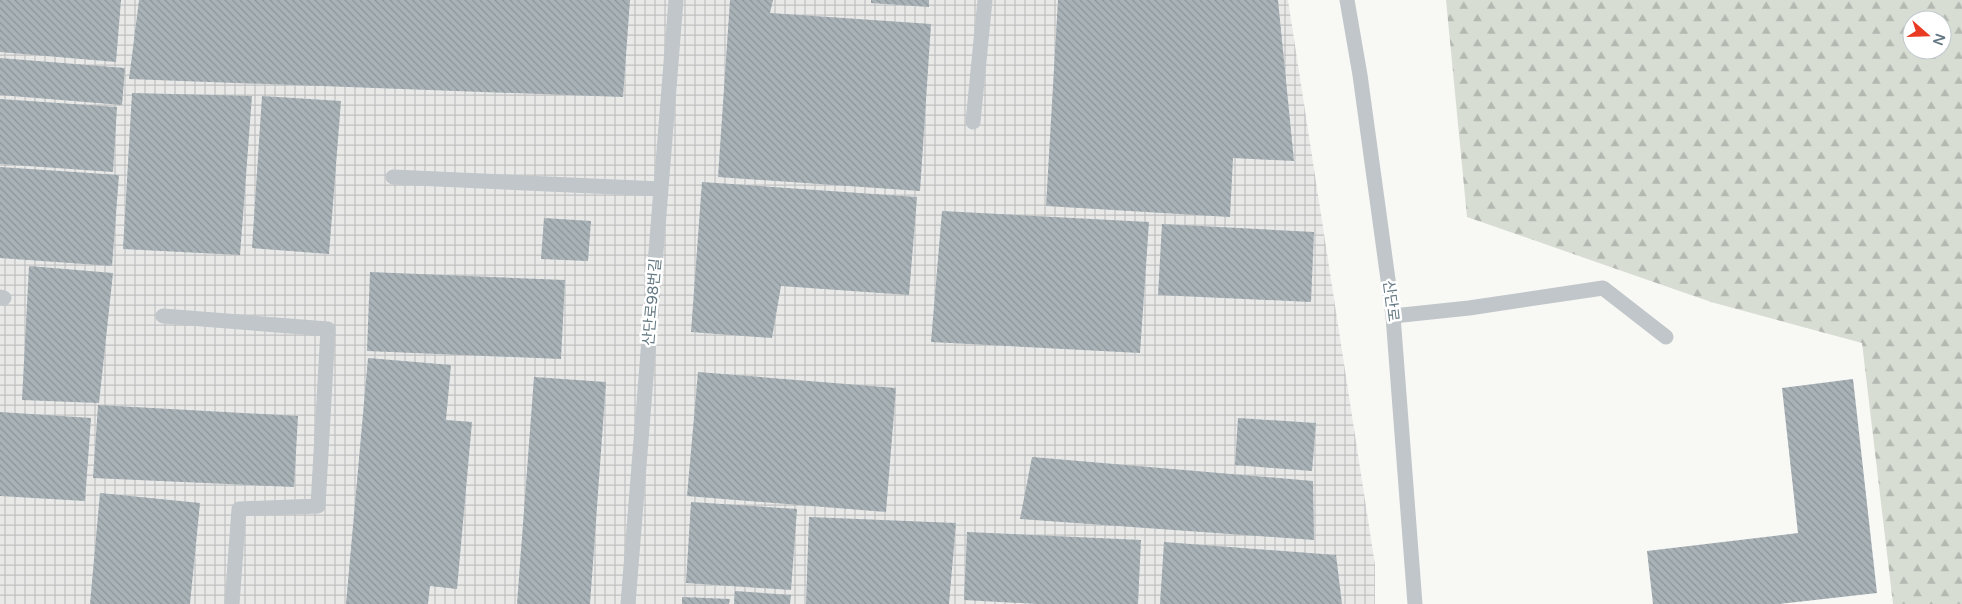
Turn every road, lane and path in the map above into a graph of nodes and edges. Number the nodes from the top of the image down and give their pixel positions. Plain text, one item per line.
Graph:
1 (676, 0) edge
2 (985, 0) edge
3 (1347, 0) edge
4 (973, 122) dead end
5 (393, 177) dead end
6 (661, 189) junction
7 (163, 316) dead end
8 (1394, 316) junction
9 (1666, 337) dead end
10 (232, 604) edge
11 (628, 604) edge
12 (1416, 604) edge

1 - 6 lane, 산단로98번길
2 - 4 lane
3 - 8 lane, 산단로
5 - 6 lane
6 - 11 lane, 산단로98번길
7 - 10 lane
8 - 9 lane
8 - 12 lane, 산단로

